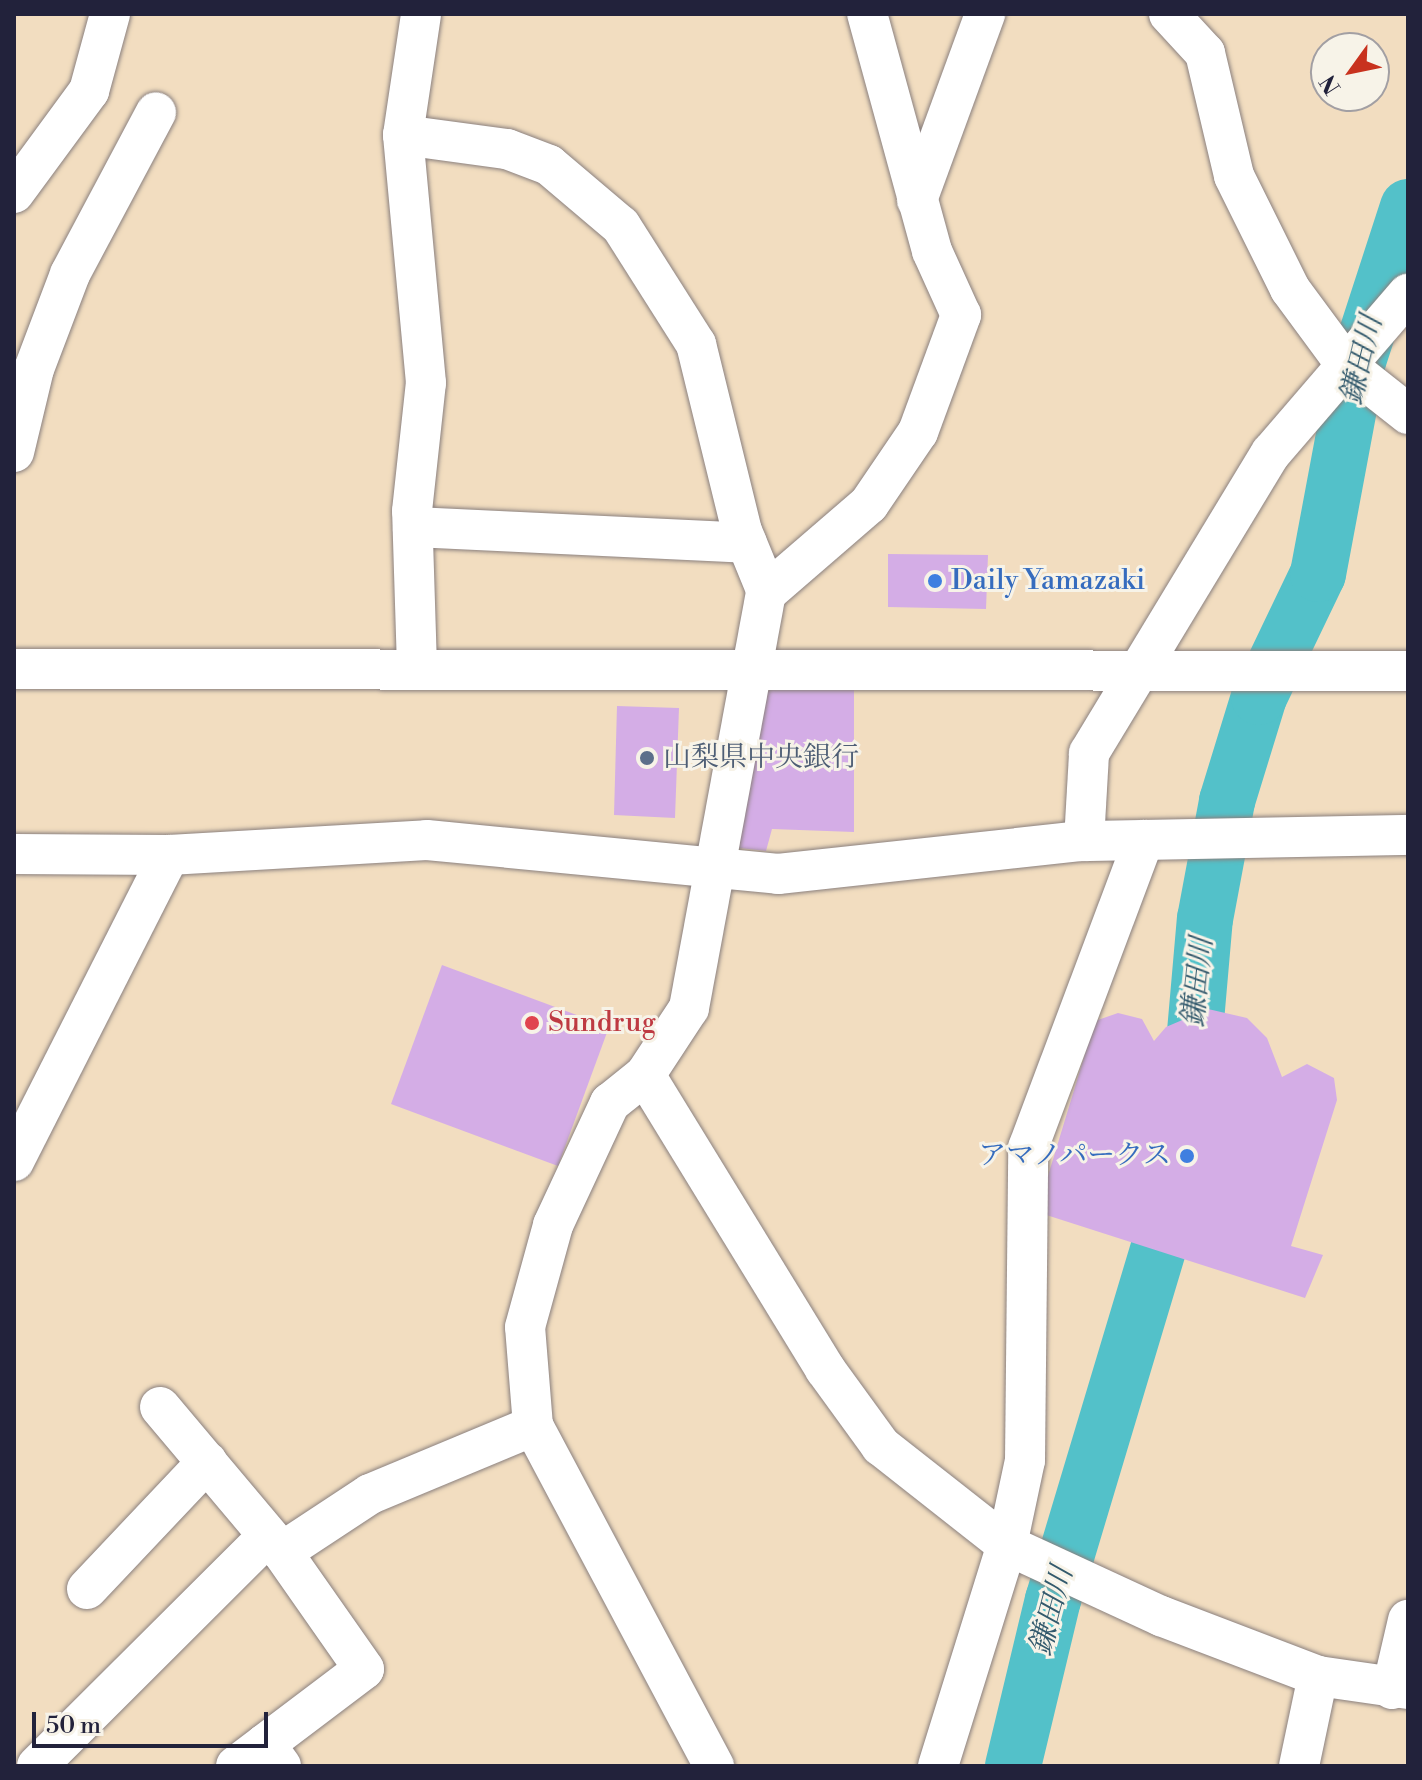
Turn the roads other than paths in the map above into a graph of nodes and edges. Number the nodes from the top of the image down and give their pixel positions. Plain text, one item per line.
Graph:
1 (110, 14) edge
2 (421, 14) edge
3 (867, 14) edge
4 (985, 14) edge
5 (1169, 14) edge
6 (156, 112) dead end
7 (403, 135) junction
8 (14, 193) edge
9 (917, 200) junction
10 (1408, 294) edge
11 (1346, 365) junction
12 (1408, 414) edge
13 (14, 452) edge
14 (413, 527) junction
15 (747, 543) junction
16 (767, 592) junction
17 (417, 667) junction
18 (14, 669) edge
19 (1143, 669) junction
20 (1408, 671) edge
21 (748, 672) junction
22 (1408, 835) edge
23 (1144, 840) junction
24 (1084, 841) junction
25 (14, 854) edge
26 (169, 855) junction
27 (714, 870) junction
28 (645, 1075) junction
29 (14, 1161) edge
30 (160, 1407) dead end
31 (533, 1426) junction
32 (207, 1462) junction
33 (275, 1544) junction
34 (1007, 1545) junction
35 (87, 1589) dead end
36 (1408, 1620) edge
37 (1318, 1676) junction
38 (1400, 1689) edge
39 (261, 1759) edge
40 (37, 1766) edge
41 (714, 1766) edge
42 (938, 1766) edge
43 (1299, 1766) edge

1 - 8 street
2 - 7 street
3 - 9 street
4 - 9 street
5 - 11 street
6 - 13 street
7 - 14 street
7 - 15 street
9 - 16 street
10 - 11 street
11 - 12 street
11 - 19 street
14 - 15 street
14 - 17 street
15 - 16 street
16 - 21 street
17 - 18 street
17 - 21 street
19 - 20 street
19 - 21 street
19 - 24 street
21 - 27 street
22 - 23 street
23 - 24 street
23 - 34 street
24 - 27 street
25 - 26 street
26 - 27 street
26 - 29 street
27 - 28 street
28 - 31 street
28 - 34 street
30 - 32 street
31 - 33 street
31 - 41 street
32 - 33 street
32 - 35 street
33 - 39 street
33 - 40 street
34 - 37 street
34 - 42 street
36 - 38 street
37 - 38 street
37 - 43 street

